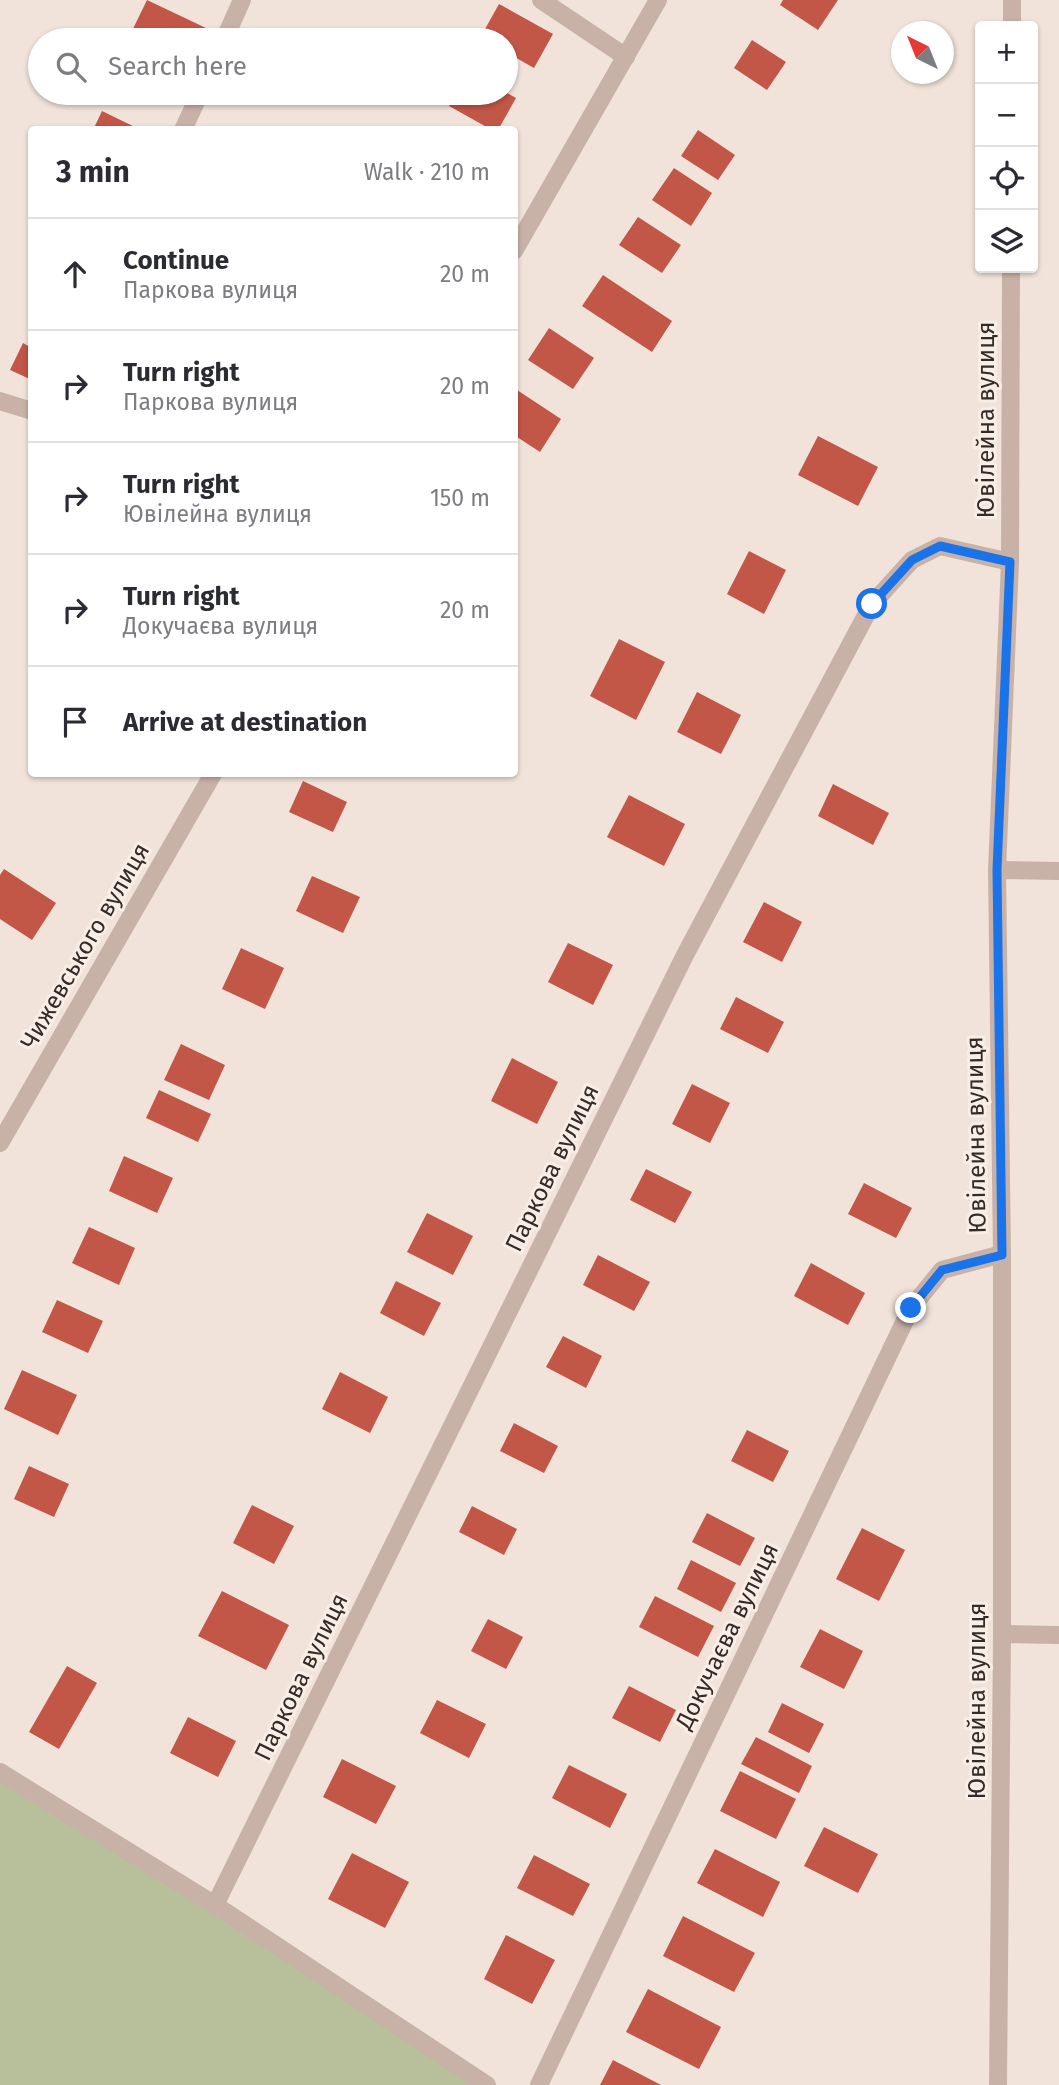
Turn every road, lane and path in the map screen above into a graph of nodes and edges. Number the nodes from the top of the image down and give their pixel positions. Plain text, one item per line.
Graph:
1 (242, 0) edge
2 (541, 0) edge
3 (658, 0) edge
4 (1012, 0) edge
5 (1012, 21) edge
6 (229, 28) edge
7 (626, 57) junction
8 (194, 105) edge
9 (185, 126) edge
10 (518, 244) edge
11 (1011, 273) edge
12 (0, 401) edge
13 (28, 410) edge
14 (1010, 562) junction
15 (211, 777) edge
16 (997, 870) junction
17 (1059, 871) edge
18 (0, 1143) edge
19 (1002, 1255) junction
20 (1002, 1634) junction
21 (1059, 1635) edge
22 (0, 1772) edge
23 (215, 1905) junction
24 (487, 2085) edge
25 (539, 2085) edge
26 (998, 2085) edge

1 - 6 street
2 - 7 street
3 - 7 street
4 - 5 street
7 - 10 street
8 - 9 street
11 - 14 street, Ювілейна вулиця
12 - 13 street
14 - 16 street, Ювілейна вулиця
14 - 23 street, Паркова вулиця
15 - 18 street, Чижевського вулиця
16 - 17 street
16 - 19 street, Ювілейна вулиця
19 - 20 street, Ювілейна вулиця
19 - 25 street, Докучаєва вулиця
20 - 21 street
20 - 26 street, Ювілейна вулиця
22 - 23 street
23 - 24 street

